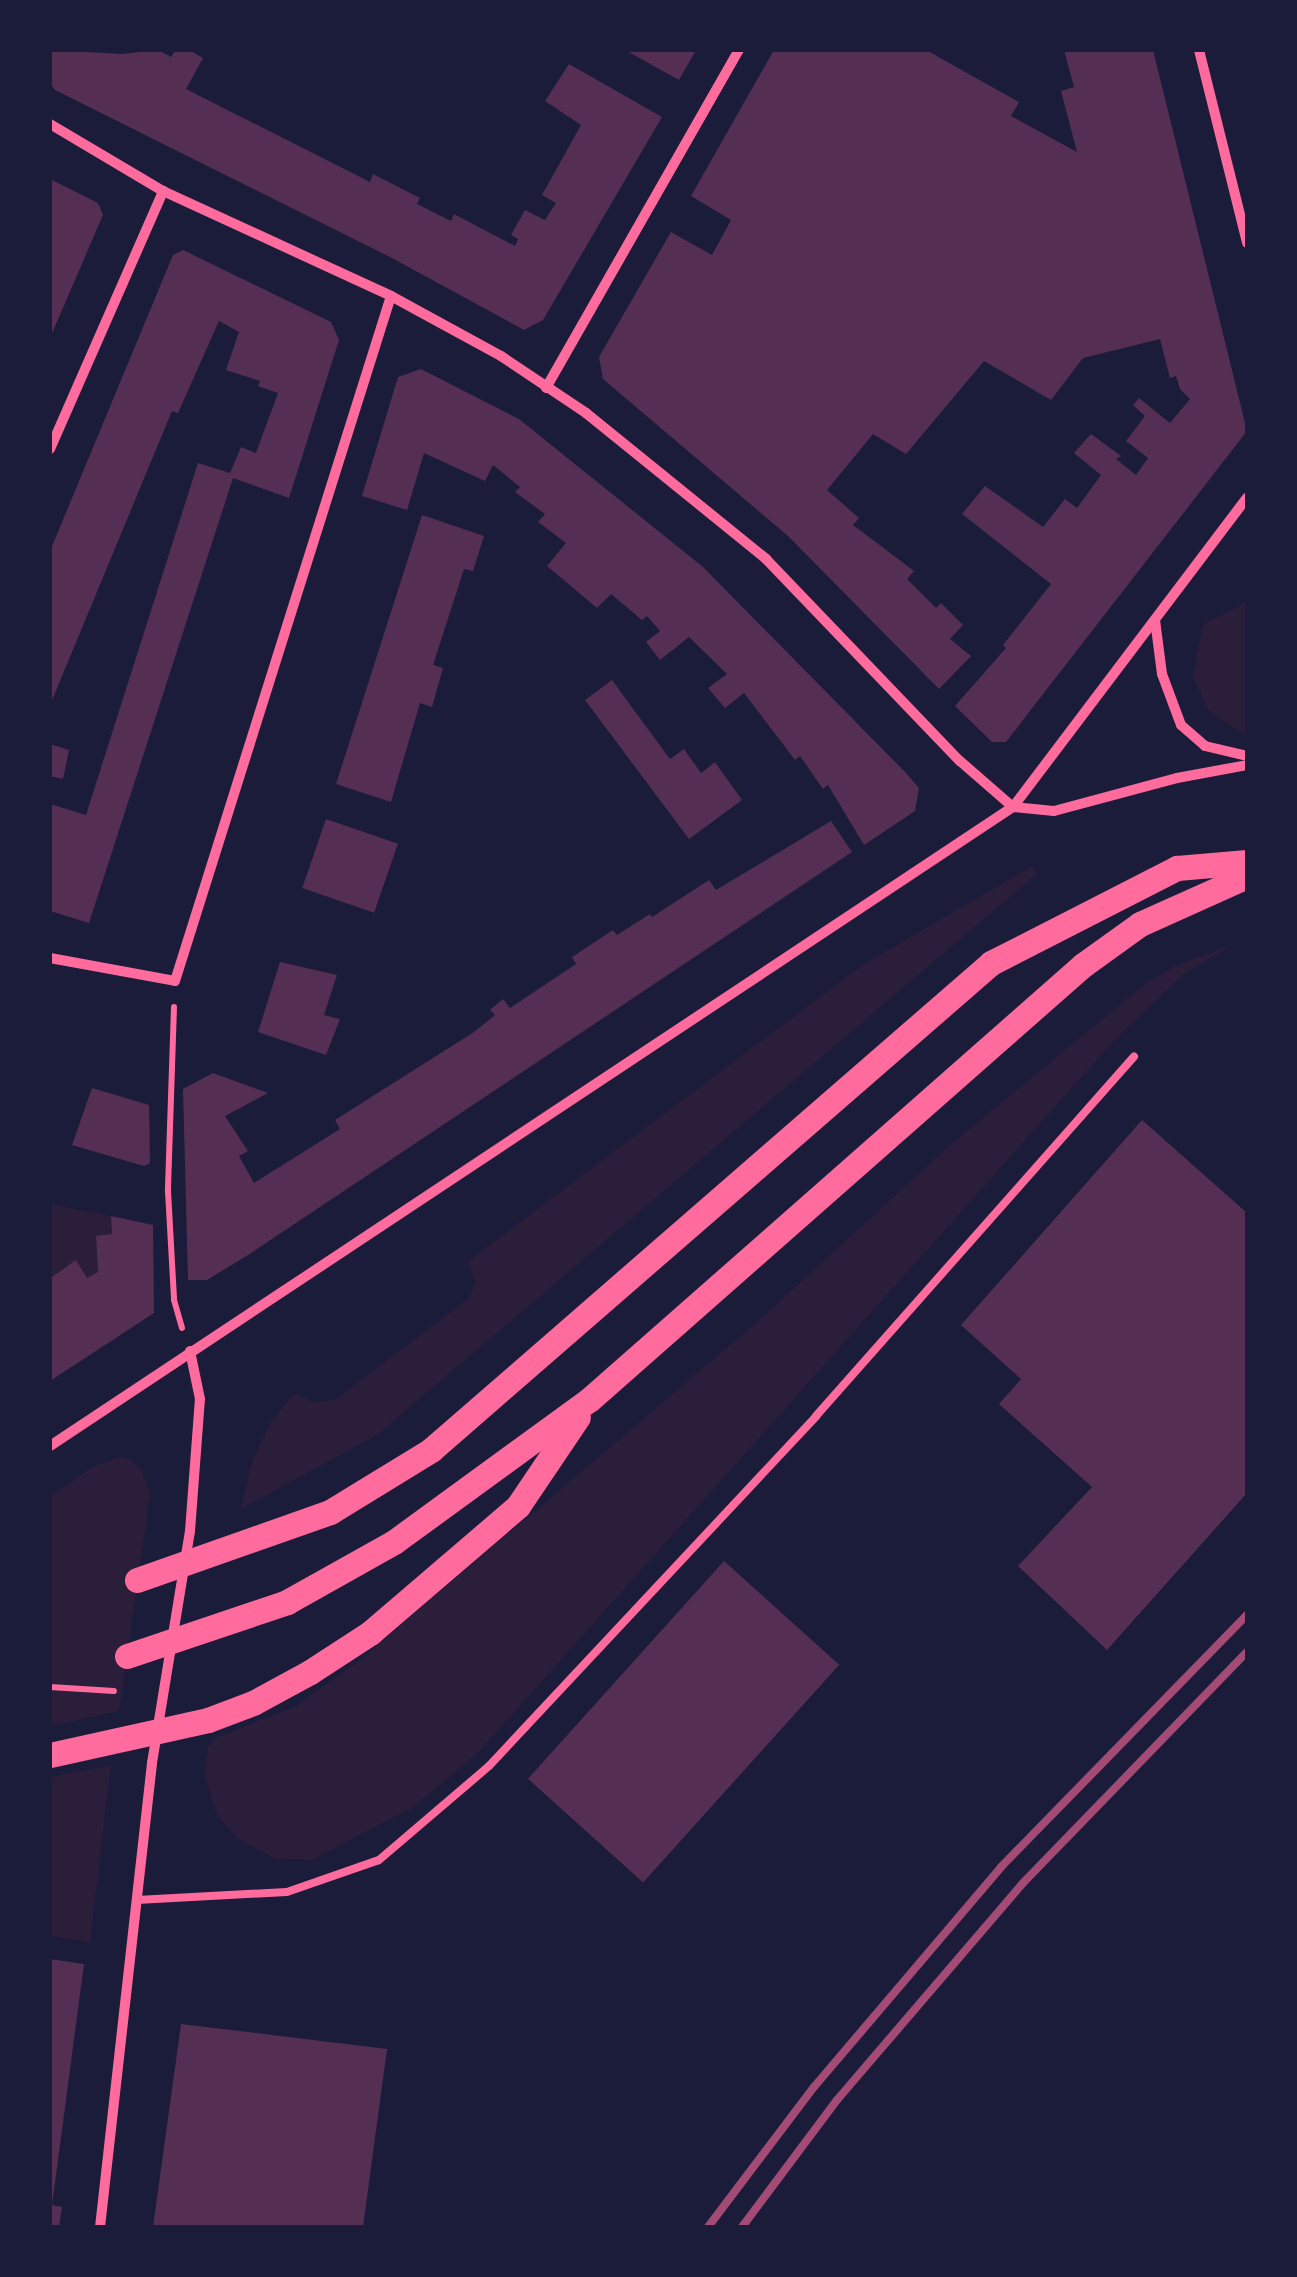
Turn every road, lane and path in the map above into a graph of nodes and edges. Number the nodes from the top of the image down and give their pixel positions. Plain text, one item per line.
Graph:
1 (739, 50) edge
2 (1199, 50) edge
3 (50, 124) edge
4 (163, 191) junction
5 (1247, 243) edge
6 (391, 296) junction
7 (546, 388) junction
8 (50, 449) edge
9 (1247, 498) edge
10 (1155, 620) junction
11 (1247, 756) edge
12 (1247, 764) edge
13 (1013, 807) junction
14 (1247, 862) edge
15 (1247, 876) edge
16 (50, 958) edge
17 (175, 981) junction
18 (1134, 1056) dead end
19 (174, 1300) dead end
20 (190, 1352) junction
21 (589, 1400) junction
22 (50, 1446) edge
23 (137, 1580) dead end
24 (126, 1656) dead end
25 (50, 1688) edge
26 (164, 1694) junction
27 (50, 1755) edge
28 (137, 1900) junction
29 (100, 2227) edge

1 - 7 street
2 - 5 street
3 - 4 street
4 - 6 street
4 - 8 street
6 - 7 street
6 - 17 street
7 - 13 street
9 - 10 street
10 - 11 street
10 - 13 street
12 - 13 street
13 - 20 street
14 - 23 main road
15 - 21 main road
16 - 17 street
17 - 19 path
18 - 28 lane
20 - 22 street
20 - 26 street
21 - 24 main road
21 - 27 main road
25 - 26 path
26 - 28 street
28 - 29 street

